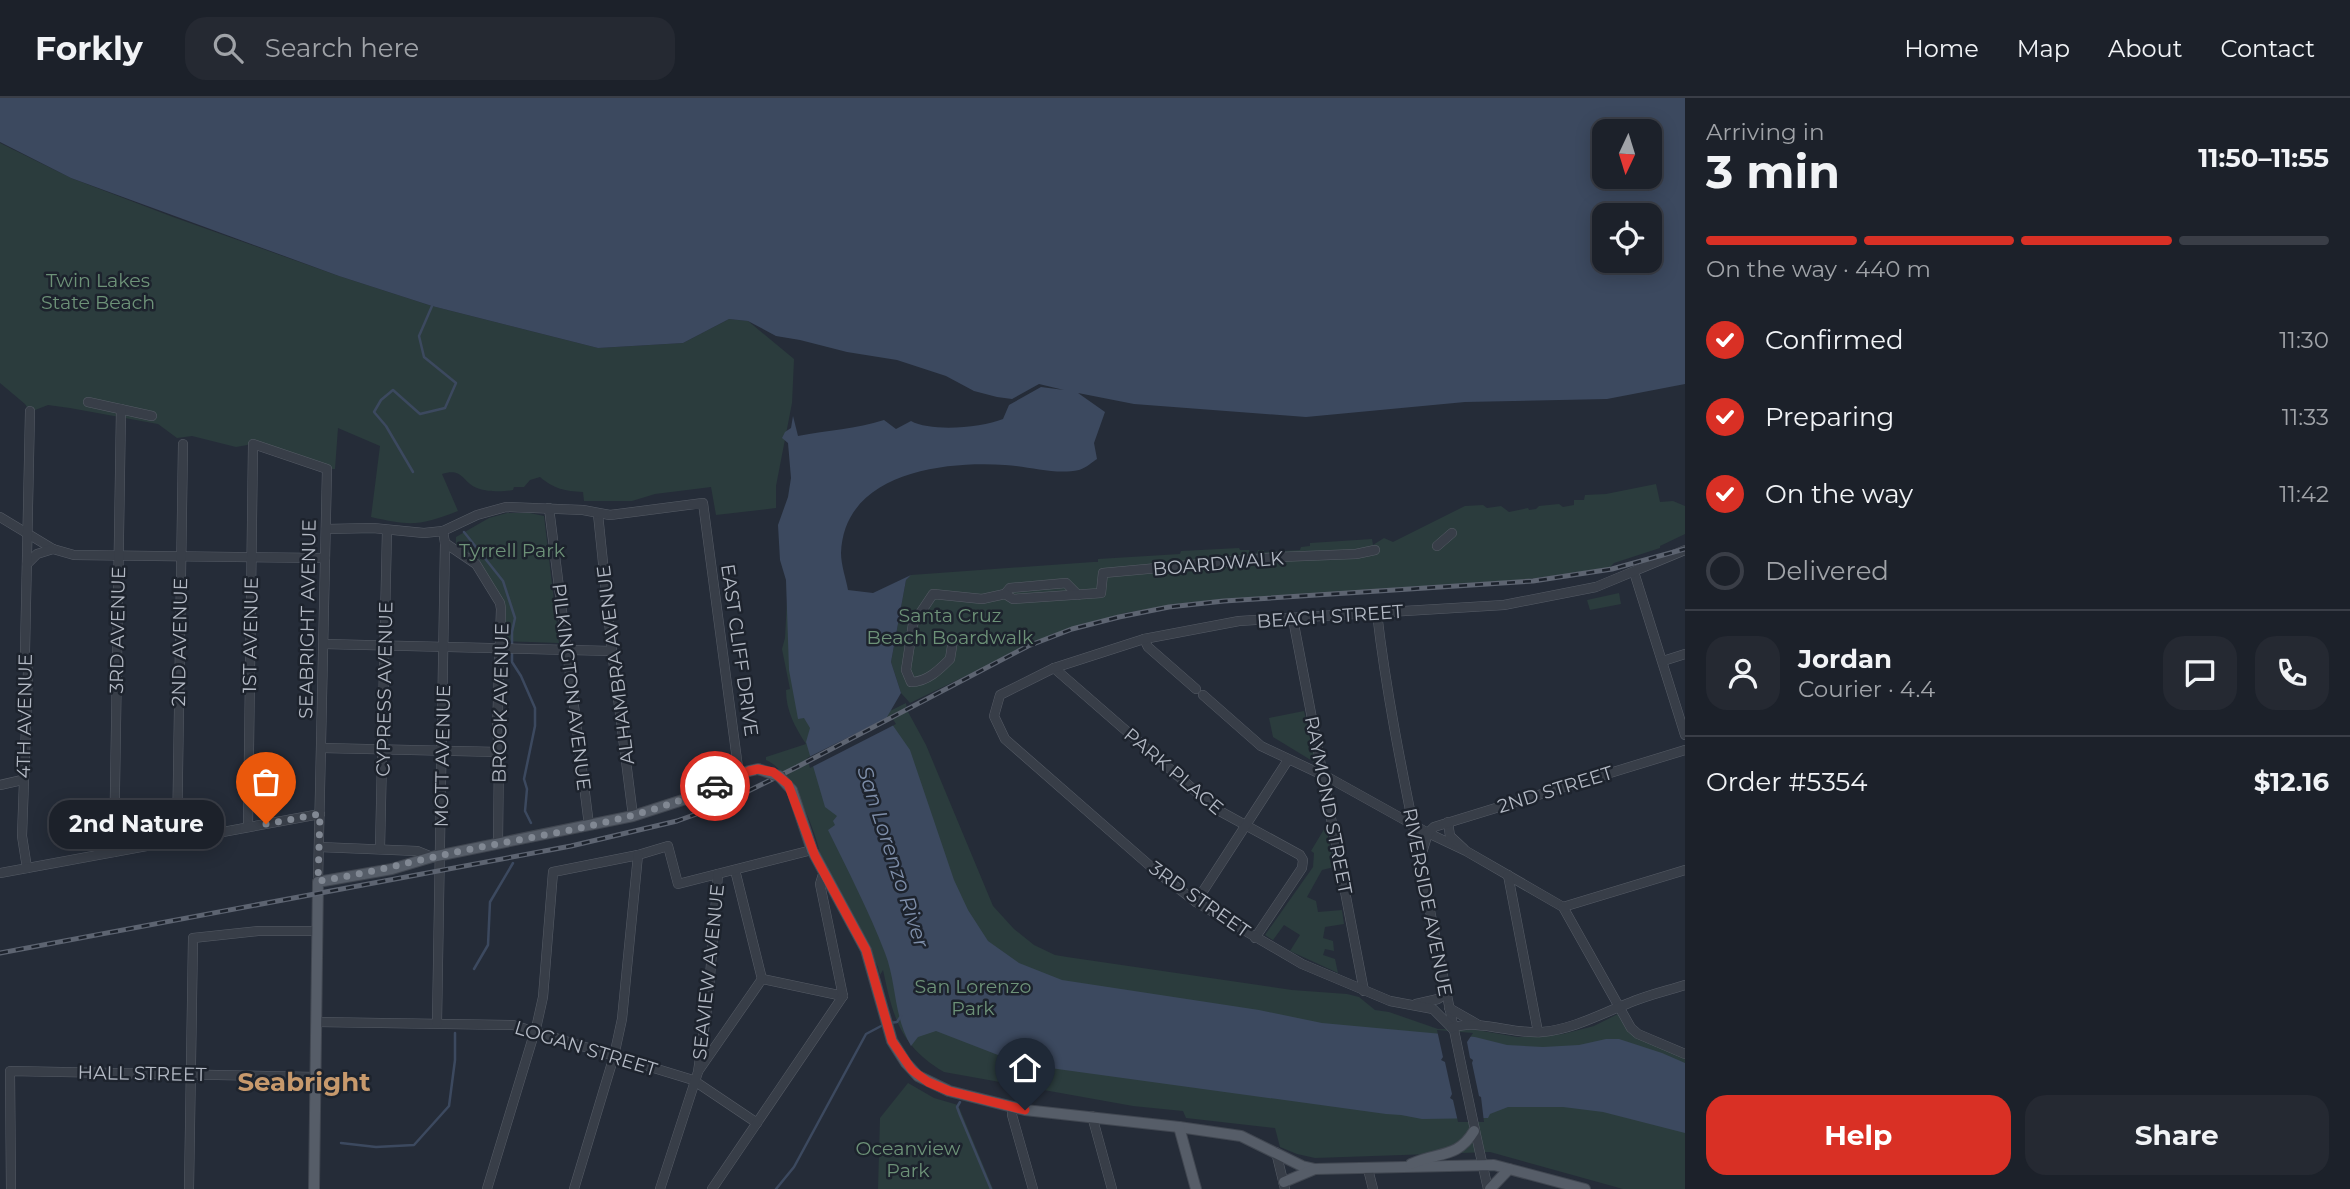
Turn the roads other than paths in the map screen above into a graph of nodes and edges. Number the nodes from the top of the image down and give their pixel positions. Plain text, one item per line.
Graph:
1 (88, 402) dead end
2 (121, 408) junction
3 (30, 411) dead end
4 (152, 416) dead end
5 (183, 444) dead end
6 (327, 469) joint
7 (549, 508) junction
8 (598, 514) junction
9 (0, 517) edge
10 (326, 529) junction
11 (387, 530) junction
12 (443, 531) junction
13 (28, 533) junction
14 (1452, 533) dead end
15 (445, 544) junction
16 (1437, 546) dead end
17 (53, 549) junction
18 (1375, 550) dead end
19 (1685, 550) edge
20 (118, 555) junction
21 (180, 556) junction
22 (251, 557) junction
23 (325, 558) junction
24 (27, 564) junction
25 (1634, 572) junction
26 (1377, 613) junction
27 (1293, 619) junction
28 (1144, 639) junction
29 (953, 640) dead end
30 (324, 644) junction
31 (385, 646) junction
32 (444, 648) junction
33 (500, 648) junction
34 (567, 649) junction
35 (612, 651) junction
36 (1685, 654) edge
37 (1663, 661) junction
38 (1054, 668) junction
39 (994, 716) joint
40 (1685, 735) edge
41 (322, 748) junction
42 (382, 750) junction
43 (442, 750) junction
44 (1685, 750) edge
45 (499, 752) junction
46 (1288, 760) junction
47 (739, 775) junction
48 (1324, 777) junction
49 (22, 780) junction
50 (0, 785) edge
51 (320, 814) junction
52 (633, 816) junction
53 (1448, 822) junction
54 (1413, 824) junction
55 (589, 825) junction
56 (248, 827) junction
57 (1245, 827) junction
58 (1428, 833) junction
59 (177, 840) junction
60 (498, 844) junction
61 (319, 847) junction
62 (380, 849) junction
63 (812, 850) junction
64 (1466, 851) junction
65 (114, 852) junction
66 (638, 855) junction
67 (436, 856) junction
68 (1420, 860) junction
69 (27, 868) junction
70 (735, 870) junction
71 (1685, 870) edge
72 (0, 873) edge
73 (718, 874) junction
74 (1507, 874) junction
75 (827, 876) junction
76 (318, 881) junction
77 (1196, 902) junction
78 (1563, 907) junction
79 (317, 931) junction
80 (1255, 938) junction
81 (762, 979) junction
82 (1685, 985) edge
83 (1364, 990) junction
84 (1446, 993) junction
85 (843, 996) junction
86 (1409, 1006) junction
87 (1619, 1006) junction
88 (1449, 1008) junction
89 (317, 1022) junction
90 (437, 1023) junction
91 (1482, 1026) junction
92 (1452, 1029) junction
93 (536, 1031) junction
94 (1538, 1032) junction
95 (1685, 1054) edge
96 (614, 1056) junction
97 (190, 1074) junction
98 (695, 1076) junction
99 (316, 1077) junction
100 (1013, 1107) junction
101 (1092, 1116) junction
102 (757, 1124) junction
103 (1179, 1127) junction
104 (1474, 1130) junction
105 (1276, 1153) junction
106 (1482, 1164) junction
107 (1405, 1166) junction
108 (1368, 1168) junction
109 (1315, 1169) junction
110 (1509, 1169) junction
111 (1284, 1185) edge
112 (11, 1189) edge
113 (189, 1189) edge
114 (314, 1189) edge
115 (486, 1189) edge
116 (574, 1189) edge
117 (660, 1189) edge
118 (712, 1189) edge
119 (1033, 1189) edge
120 (1112, 1189) edge
121 (1196, 1189) edge
122 (1373, 1189) edge
123 (1489, 1189) edge
124 (1585, 1189) edge

1 - 2 street
2 - 4 street
2 - 20 street, 3RD AVENUE
3 - 13 street, 4TH AVENUE
5 - 21 street, 2ND AVENUE
6 - 10 street, SEABRIGHT AVENUE
6 - 22 street, 1ST AVENUE
7 - 8 street, EAST CLIFF DRIVE
7 - 12 street, EAST CLIFF DRIVE
7 - 34 street, PILKINGTON AVENUE
8 - 35 street, ALHAMBRA AVENUE
8 - 47 street, EAST CLIFF DRIVE
9 - 13 street
10 - 11 street, EAST CLIFF DRIVE
10 - 23 street, SEABRIGHT AVENUE
11 - 12 street, EAST CLIFF DRIVE
11 - 31 street, CYPRESS AVENUE
12 - 15 street, MOTT AVENUE
13 - 17 street
13 - 24 street, 4TH AVENUE
14 - 16 street
15 - 32 street, MOTT AVENUE
15 - 33 street, BROOK AVENUE
17 - 20 street
17 - 24 street
18 - 29 street, BOARDWALK
19 - 25 street, BEACH STREET
20 - 21 street
20 - 65 street, 3RD AVENUE
21 - 22 street
21 - 59 street, 2ND AVENUE
22 - 23 street
22 - 56 street, 1ST AVENUE
23 - 30 street, SEABRIGHT AVENUE
24 - 49 street, 4TH AVENUE
25 - 26 street, BEACH STREET
25 - 37 street
26 - 27 street, BEACH STREET
26 - 54 street, RIVERSIDE AVENUE
27 - 28 street, BEACH STREET
27 - 48 street, RAYMOND STREET
28 - 38 street, BEACH STREET
28 - 46 street
30 - 31 street
30 - 41 street, SEABRIGHT AVENUE
31 - 32 street
31 - 42 street, CYPRESS AVENUE
32 - 33 street
32 - 43 street, MOTT AVENUE
33 - 34 street
33 - 45 street, BROOK AVENUE
34 - 35 street
34 - 55 street, PILKINGTON AVENUE
35 - 52 street, ALHAMBRA AVENUE
36 - 37 street
37 - 40 street
38 - 39 street, BEACH STREET
38 - 57 street, PARK PLACE
39 - 77 street, 3RD STREET
41 - 42 street
41 - 51 street, SEABRIGHT AVENUE
42 - 43 street
42 - 62 street, CYPRESS AVENUE
43 - 45 street
43 - 67 street, MOTT AVENUE
44 - 53 street, 2ND STREET
45 - 60 street, BROOK AVENUE
46 - 48 street
46 - 57 street
47 - 52 main road
47 - 63 main road, bridge
48 - 54 street
48 - 83 street, RAYMOND STREET
49 - 50 street
49 - 69 street, 4TH AVENUE
51 - 56 street
51 - 61 street, SEABRIGHT AVENUE
52 - 55 main road
53 - 58 street, 2ND STREET
53 - 64 street
54 - 58 street
54 - 68 street, RIVERSIDE AVENUE
55 - 60 main road
56 - 59 street
57 - 77 street
57 - 80 street, PARK PLACE
58 - 64 street
58 - 68 street
59 - 65 street
60 - 67 main road
61 - 62 street
61 - 76 street, SEABRIGHT AVENUE
62 - 67 street
63 - 70 street
63 - 75 main road
64 - 74 street
65 - 69 street
66 - 73 street
66 - 93 street
66 - 96 street
67 - 76 main road
67 - 90 street, MOTT AVENUE
68 - 84 street, RIVERSIDE AVENUE
69 - 72 street
70 - 73 street
70 - 81 street
71 - 78 street
73 - 98 street, SEAVIEW AVENUE
74 - 78 street
74 - 94 street
75 - 85 street
75 - 100 main road
76 - 79 main road, SEABRIGHT AVENUE
77 - 80 street, 3RD STREET
78 - 87 street
79 - 89 main road, SEABRIGHT AVENUE
79 - 97 street
80 - 83 street, 3RD STREET
81 - 85 street
81 - 98 street
82 - 87 street
83 - 86 street, 3RD STREET
84 - 86 street
84 - 88 street, RIVERSIDE AVENUE
85 - 102 street
86 - 92 street, 3RD STREET
87 - 94 street
87 - 95 street
88 - 91 street
88 - 92 street, RIVERSIDE AVENUE
89 - 90 street, LOGAN STREET
89 - 99 main road, SEABRIGHT AVENUE
90 - 93 street, LOGAN STREET
91 - 92 street
91 - 94 street
92 - 104 street, RIVERSIDE AVENUE
93 - 96 street, LOGAN STREET
93 - 115 street
96 - 98 street, LOGAN STREET
96 - 116 street
97 - 99 street, HALL STREET
97 - 112 street, HALL STREET
97 - 113 street
98 - 102 street, LOGAN STREET
98 - 117 street, SEAVIEW AVENUE
99 - 114 main road, SEABRIGHT AVENUE
100 - 101 main road
100 - 119 street
101 - 103 main road
101 - 120 street
102 - 118 street
103 - 105 main road
103 - 121 main road
104 - 106 street, RIVERSIDE AVENUE
104 - 107 main road
105 - 109 main road
105 - 111 street
106 - 107 main road
106 - 110 main road
106 - 123 street, RIVERSIDE AVENUE
107 - 108 main road
108 - 109 main road
108 - 122 street
109 - 111 main road
110 - 123 main road
110 - 124 main road

